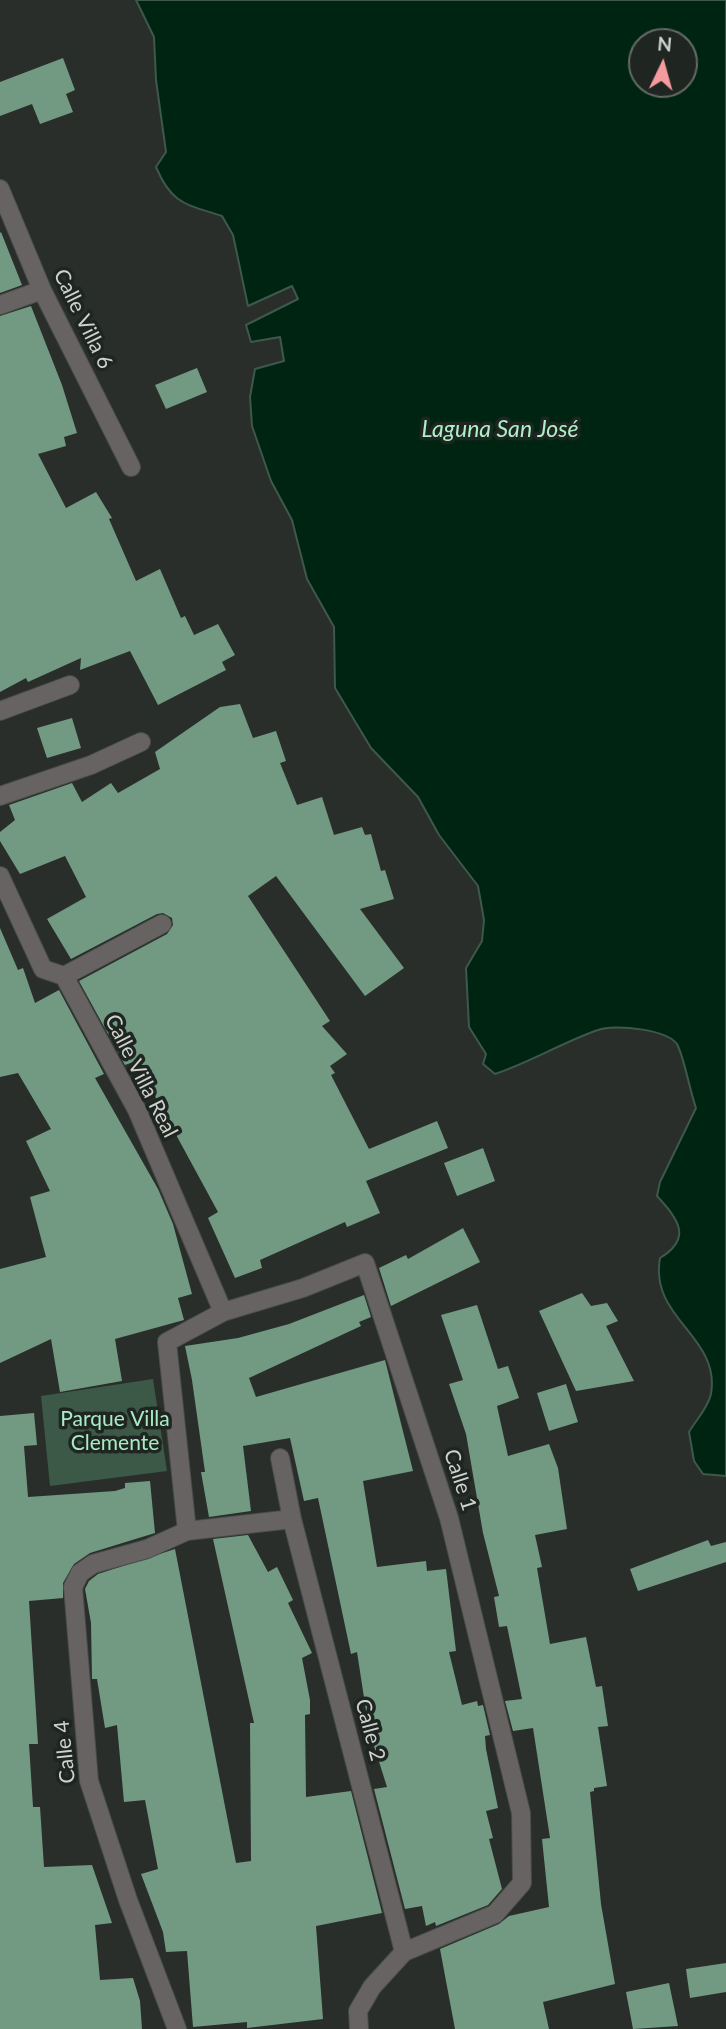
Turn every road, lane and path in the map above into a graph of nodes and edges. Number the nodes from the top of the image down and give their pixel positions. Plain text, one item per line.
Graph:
1 (0, 189) edge
2 (42, 290) junction
3 (0, 305) edge
4 (131, 467) dead end
5 (70, 685) dead end
6 (0, 711) edge
7 (141, 742) dead end
8 (0, 796) edge
9 (0, 876) edge
10 (162, 924) dead end
11 (64, 976) junction
12 (223, 1312) junction
13 (280, 1458) dead end
14 (292, 1519) junction
15 (187, 1531) junction
16 (404, 1952) junction
17 (177, 2029) edge
18 (359, 2029) edge

1 - 2 street, Calle Villa 6
2 - 3 street
2 - 4 street, Calle Villa 6
5 - 6 street
7 - 8 street
9 - 11 street, Calle Villa Real
10 - 11 street
11 - 12 street, Calle Villa Real
12 - 15 street, Calle 1
12 - 16 street, Calle 1
13 - 14 street, Calle 2
14 - 15 street
14 - 16 street, Calle 2
15 - 17 street, Calle 4
16 - 18 street, Calle 1

